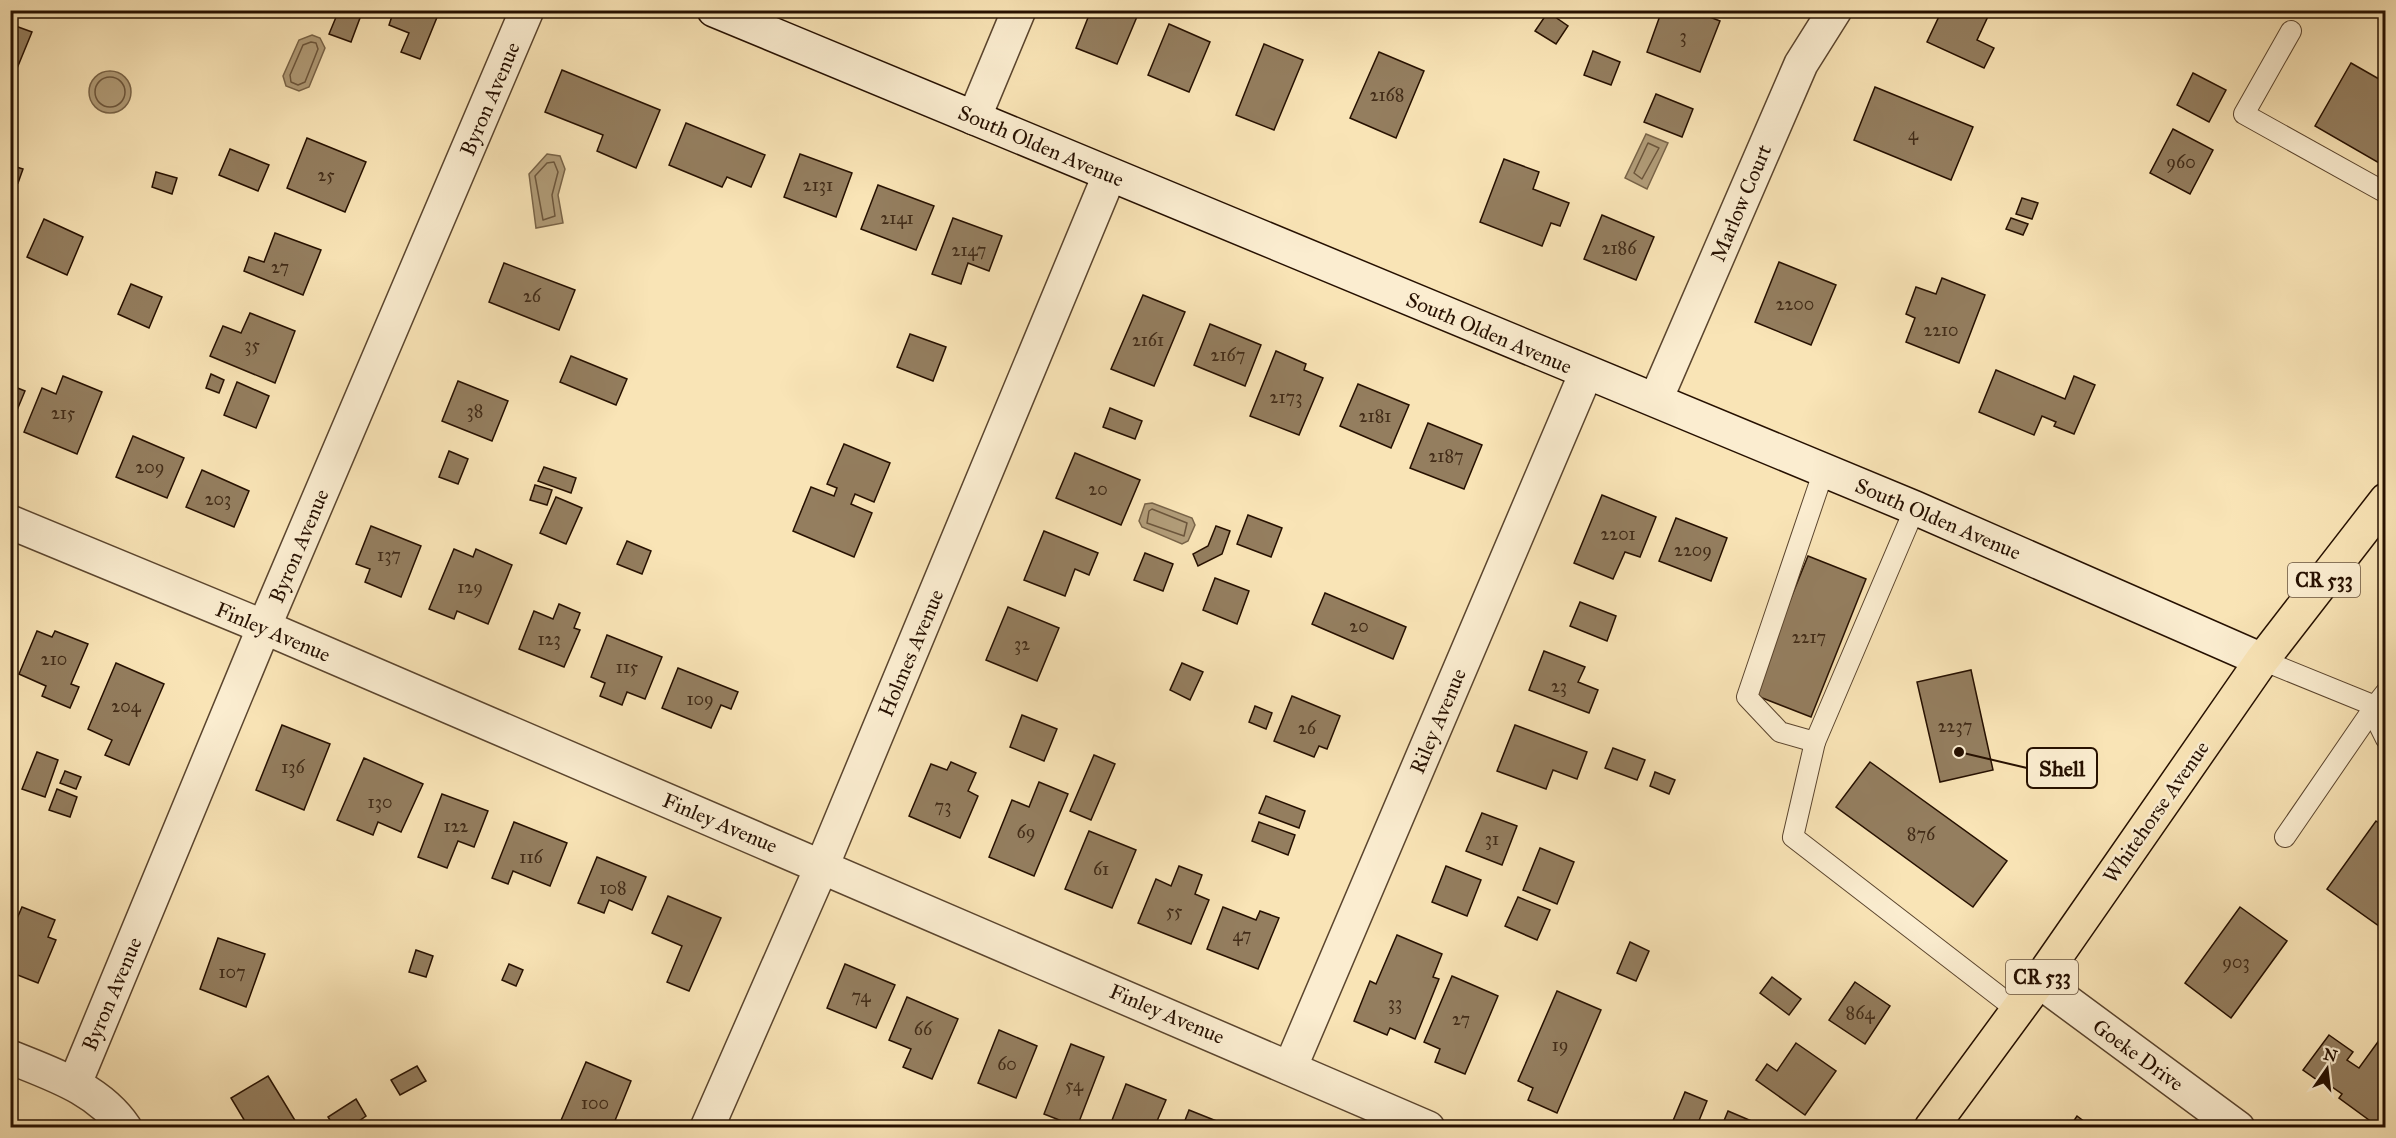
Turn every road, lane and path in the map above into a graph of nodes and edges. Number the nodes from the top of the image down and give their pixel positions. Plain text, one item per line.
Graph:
1 (527, 10) edge
2 (714, 10) edge
3 (1019, 10) edge
4 (1835, 10) edge
5 (2292, 31) dead end
6 (974, 118) junction
7 (1109, 176) junction
8 (2385, 193) edge
9 (1586, 374) junction
10 (1656, 399) junction
11 (1824, 470) junction
12 (2385, 500) edge
13 (1915, 508) junction
14 (10, 522) edge
15 (264, 627) junction
16 (2262, 660) junction
17 (2380, 699) edge
18 (2385, 740) edge
19 (1815, 742) junction
20 (2285, 837) dead end
21 (822, 866) junction
22 (2039, 981) junction
23 (2017, 1010) junction
24 (10, 1057) edge
25 (1290, 1068) junction
26 (75, 1083) junction
27 (125, 1128) edge
28 (707, 1128) edge
29 (1428, 1128) edge
30 (1931, 1128) edge
31 (2238, 1128) edge

1 - 15 street, Byron Avenue
2 - 6 street, South Olden Avenue
3 - 6 street
4 - 10 street, Marlow Court
5 - 8 lane
6 - 7 street, South Olden Avenue
7 - 9 street, South Olden Avenue
7 - 21 street, Holmes Avenue
9 - 10 street, South Olden Avenue
9 - 25 street, Riley Avenue
10 - 11 street, South Olden Avenue
11 - 13 street, South Olden Avenue
11 - 19 lane
12 - 16 main road, Whitehorse Avenue / CR 533
13 - 16 street, South Olden Avenue
13 - 19 lane
14 - 15 street, Finley Avenue
15 - 21 street, Finley Avenue
15 - 26 street, Byron Avenue
16 - 17 lane
16 - 22 main road, Whitehorse Avenue / CR 533
17 - 18 lane
17 - 20 lane
19 - 23 lane
21 - 25 street, Finley Avenue
21 - 28 street, Holmes Avenue
22 - 23 main road, Whitehorse Avenue / CR 533
22 - 31 street, Goeke Drive
23 - 30 main road, Whitehorse Avenue / CR 533
24 - 26 street
25 - 29 street, Finley Avenue
26 - 27 street

